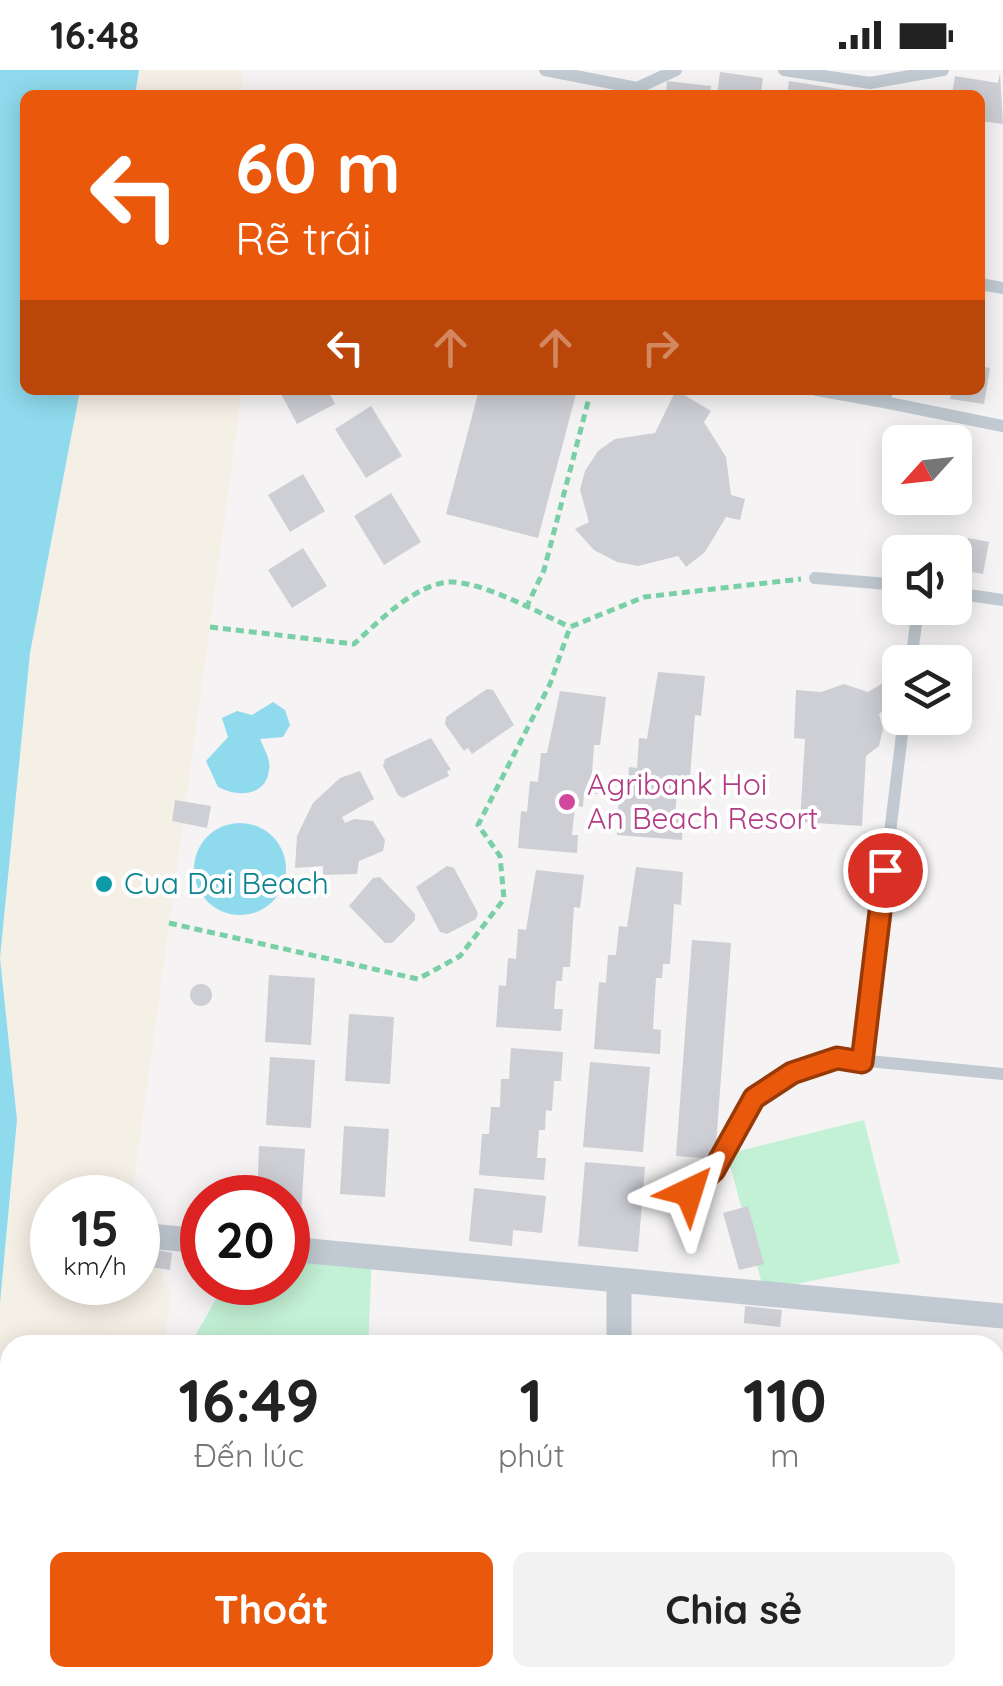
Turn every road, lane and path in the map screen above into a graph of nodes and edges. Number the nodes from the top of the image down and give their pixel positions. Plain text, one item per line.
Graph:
1 (545, 70) edge
2 (676, 70) edge
3 (784, 70) edge
4 (943, 70) edge
5 (886, 396) edge
6 (589, 398) dead end
7 (1003, 426) edge
8 (816, 578) joint
9 (882, 584) edge
10 (972, 595) edge
11 (1003, 600) edge
12 (526, 608) junction
13 (210, 627) dead end
14 (570, 628) junction
15 (902, 735) edge
16 (170, 923) dead end
17 (862, 1062) junction
18 (1003, 1074) edge
19 (649, 1194) dead end
20 (310, 1251) edge
21 (619, 1280) junction
22 (1003, 1316) edge
23 (619, 1335) edge

1 - 2 lane
3 - 4 lane
5 - 7 lane
6 - 12 path
8 - 9 lane
8 - 14 path
10 - 11 lane
12 - 13 path
12 - 14 path
14 - 16 path
15 - 17 lane
17 - 18 lane
17 - 19 lane
20 - 21 street
21 - 22 street
21 - 23 street

